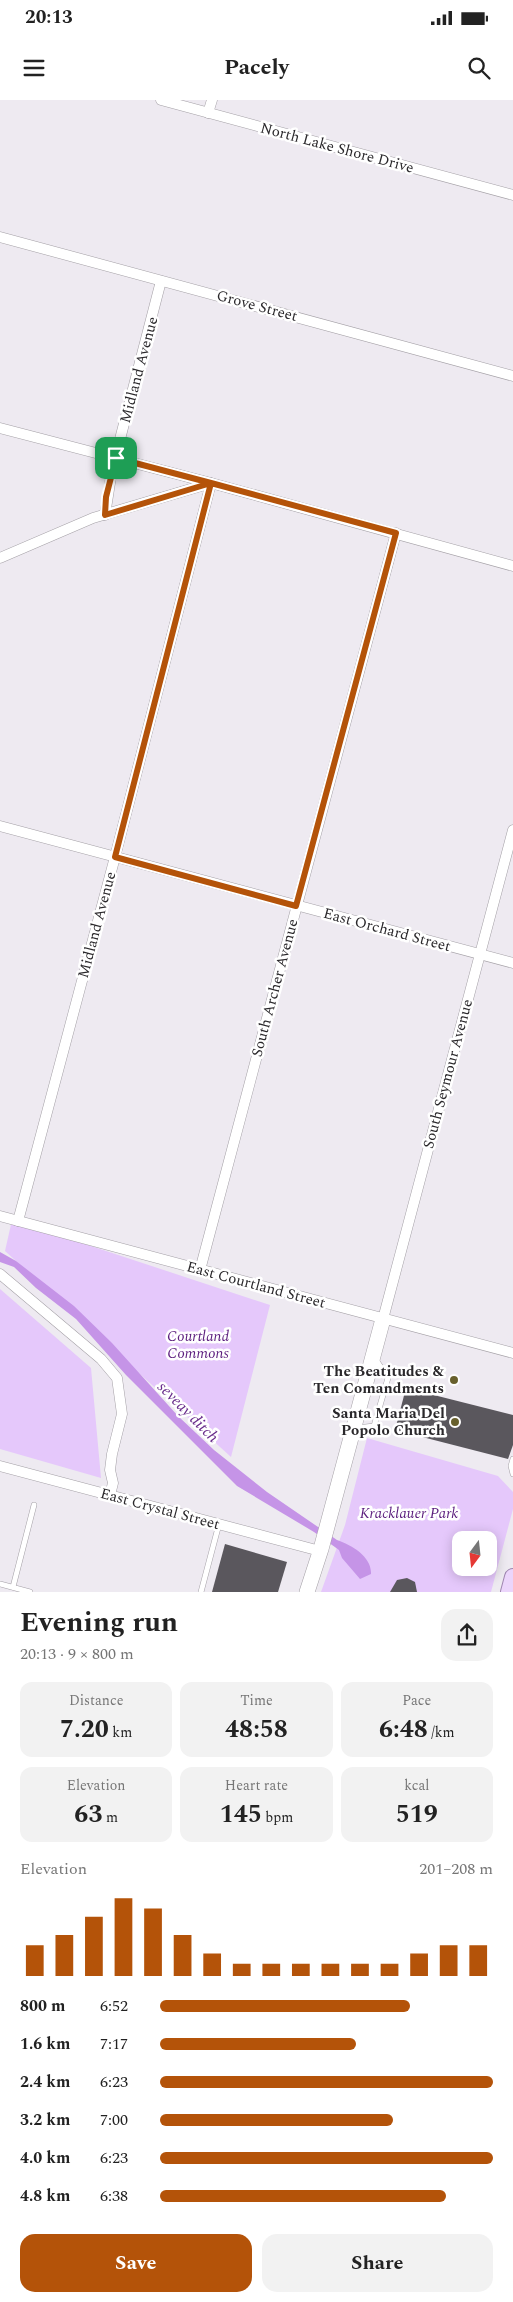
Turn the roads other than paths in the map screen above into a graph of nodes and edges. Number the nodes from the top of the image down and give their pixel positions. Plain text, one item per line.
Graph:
1 (161, 100) edge
2 (212, 100) edge
3 (208, 113) junction
4 (513, 195) edge
5 (0, 237) edge
6 (161, 281) junction
7 (513, 376) edge
8 (0, 428) edge
9 (116, 458) junction
10 (211, 483) junction
11 (105, 515) junction
12 (396, 533) junction
13 (0, 558) edge
14 (513, 566) edge
15 (0, 826) edge
16 (513, 830) edge
17 (115, 857) junction
18 (296, 906) junction
19 (480, 954) junction
20 (513, 963) edge
21 (0, 1216) edge
22 (18, 1221) junction
23 (200, 1270) junction
24 (0, 1274) edge
25 (383, 1319) junction
26 (513, 1353) edge
27 (513, 1459) edge
28 (0, 1466) edge
29 (513, 1474) edge
30 (110, 1495) junction
31 (34, 1505) dead end
32 (219, 1524) junction
33 (321, 1550) junction
34 (513, 1577) edge
35 (0, 1584) edge
36 (13, 1588) junction
37 (30, 1592) edge
38 (201, 1592) edge
39 (307, 1592) edge
40 (509, 1592) edge

1 - 3 street, North Lake Shore Drive
2 - 3 street
3 - 4 street, North Lake Shore Drive
5 - 6 street, Grove Street
6 - 7 street, Grove Street
6 - 9 street, Midland Avenue
8 - 9 street
9 - 10 street
9 - 11 street, Midland Avenue
10 - 11 street
10 - 12 street
10 - 17 street, Midland Avenue
11 - 13 street
12 - 14 street
12 - 18 street, South Archer Avenue
15 - 17 street, East Orchard Street
16 - 19 street, South Seymour Avenue
17 - 18 street, East Orchard Street
17 - 22 street, Midland Avenue
18 - 19 street, East Orchard Street
18 - 23 street, South Archer Avenue
19 - 20 street, East Orchard Street
19 - 25 street, South Seymour Avenue
21 - 22 street, East Courtland Street
22 - 23 street, East Courtland Street
23 - 25 street, East Courtland Street
24 - 30 street
25 - 26 street, East Courtland Street
25 - 33 street
27 - 29 lane
28 - 30 street, East Crystal Street
30 - 32 street, East Crystal Street
31 - 36 lane
32 - 33 street, East Crystal Street
32 - 38 lane
33 - 39 street
34 - 40 main road
35 - 36 lane
36 - 37 lane

